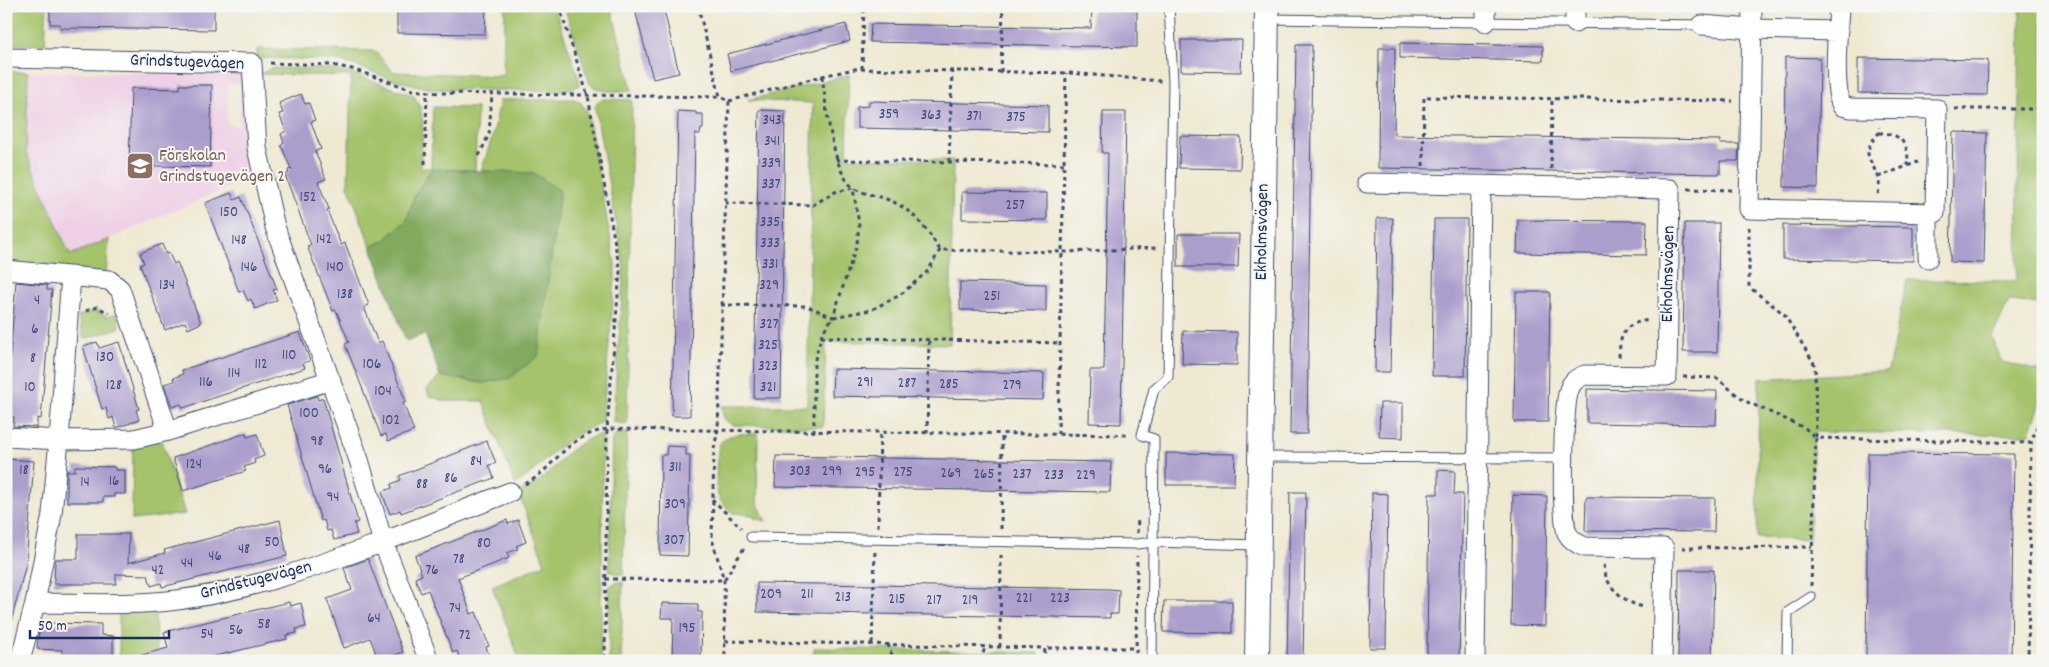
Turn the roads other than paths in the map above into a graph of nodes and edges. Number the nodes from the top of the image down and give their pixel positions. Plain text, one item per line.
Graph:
1 (1169, 6) edge
2 (1752, 6) edge
3 (1838, 6) edge
4 (1267, 13) edge
5 (1486, 14) edge
6 (1575, 15) edge
7 (1702, 25) joint
8 (1751, 29) junction
9 (1838, 31) junction
10 (6, 58) edge
11 (1367, 183) dead end
12 (1481, 186) junction
13 (1928, 213) junction
14 (1928, 258) dead end
15 (6, 270) edge
16 (72, 276) junction
17 (331, 380) junction
18 (168, 431) junction
19 (6, 437) edge
20 (59, 440) junction
21 (1260, 457) junction
22 (1476, 458) junction
23 (1564, 458) junction
24 (510, 492) road end
25 (751, 536) road end
26 (383, 542) junction
27 (1153, 542) junction
28 (1258, 545) junction
29 (1811, 597) road end
30 (35, 603) junction
31 (20, 661) edge
32 (429, 661) edge
33 (1152, 661) edge
34 (1256, 661) edge
35 (1475, 661) edge
36 (1662, 661) edge
37 (1787, 661) edge

1 - 27 lane
2 - 8 street
3 - 9 street
4 - 5 lane
4 - 21 street, Ekholmsvägen
5 - 6 lane
6 - 7 lane
7 - 8 street
8 - 9 street
8 - 13 street
9 - 13 street
10 - 17 street, Grindstugevägen
11 - 12 street
12 - 22 street
12 - 23 street, Ekholmsvägen
13 - 14 street
15 - 16 street
16 - 18 street
16 - 20 street
17 - 18 street
17 - 26 street, Grindstugevägen
18 - 20 street
19 - 20 street
20 - 30 street
21 - 22 lane
21 - 28 street, Ekholmsvägen
22 - 23 lane
22 - 35 street
23 - 36 street
24 - 26 street, Grindstugevägen
25 - 27 lane
26 - 30 street, Grindstugevägen
26 - 32 street, Grindstugevägen
27 - 28 lane
27 - 33 lane
28 - 34 street, Ekholmsvägen
29 - 37 lane
30 - 31 street

